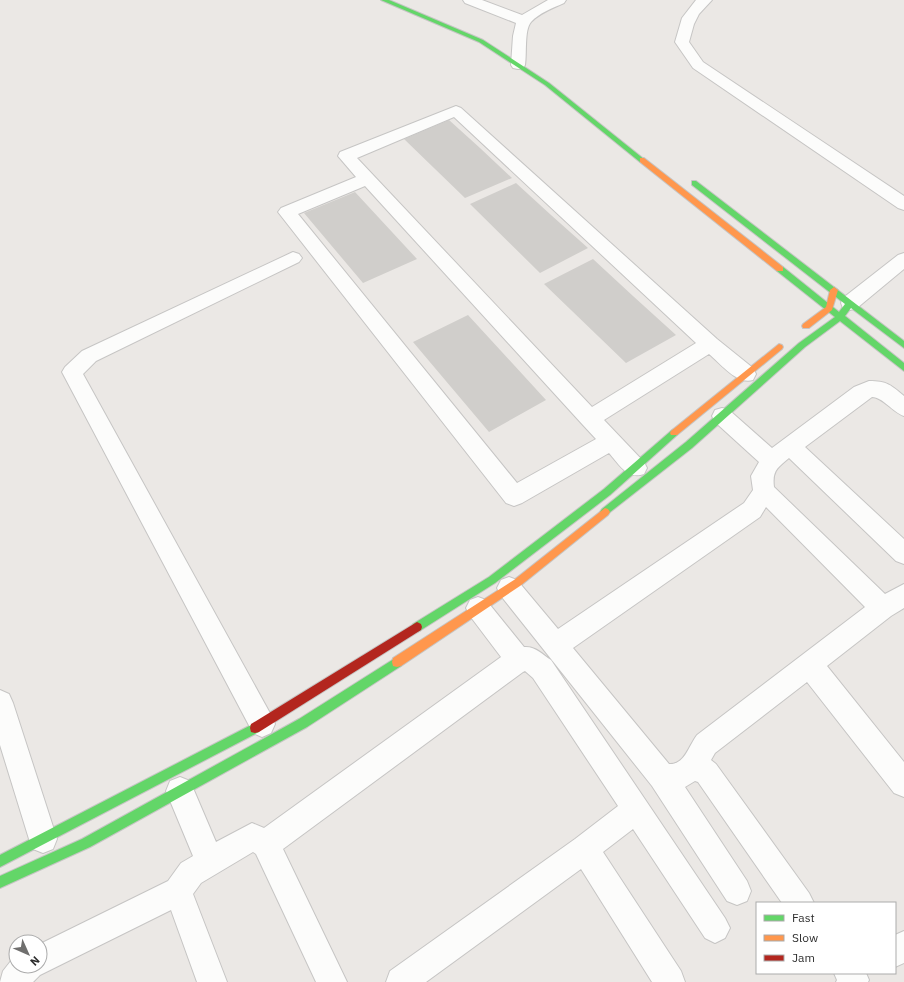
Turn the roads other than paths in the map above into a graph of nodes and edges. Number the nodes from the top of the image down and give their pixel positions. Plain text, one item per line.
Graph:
1 (384, 0) edge
2 (470, 0) edge
3 (559, 0) edge
4 (705, 0) edge
5 (524, 21) junction
6 (519, 54) junction
7 (684, 175) dead end
8 (367, 179) junction
9 (904, 204) edge
10 (293, 258) dead end
11 (904, 259) edge
12 (834, 290) junction
13 (829, 308) junction
14 (845, 310) junction
15 (799, 332) dead end
16 (787, 341) dead end
17 (710, 344) junction
18 (904, 345) edge
19 (904, 368) edge
20 (746, 374) junction
21 (904, 408) edge
22 (692, 417) junction
23 (590, 419) junction
24 (715, 423) junction
25 (611, 441) junction
26 (790, 446) junction
27 (771, 460) junction
28 (636, 468) junction
29 (764, 491) junction
30 (904, 554) edge
31 (509, 588) junction
32 (904, 595) edge
33 (478, 608) junction
34 (883, 608) junction
35 (556, 645) junction
36 (518, 660) junction
37 (810, 665) junction
38 (0, 703) edge
39 (262, 724) junction
40 (695, 766) junction
41 (662, 776) junction
42 (904, 783) edge
43 (180, 791) junction
44 (636, 809) junction
45 (43, 839) junction
46 (266, 844) junction
47 (585, 849) junction
48 (210, 862) junction
49 (6, 869) edge
50 (178, 891) junction
51 (737, 892) dead end
52 (798, 902) edge
53 (715, 928) dead end
54 (48, 956) edge
55 (20, 974) edge
56 (14, 982) edge
57 (212, 982) edge
58 (332, 982) edge
59 (401, 982) edge
60 (670, 982) edge

1 - 6 street
2 - 5 street
3 - 5 street
4 - 9 street
5 - 6 street
6 - 13 street
7 - 12 street
8 - 17 street
8 - 23 street
8 - 25 street
10 - 39 street
11 - 14 street
12 - 13 street
12 - 14 street
13 - 14 street
13 - 15 street
14 - 18 street
14 - 19 street
14 - 24 street
16 - 20 street
17 - 20 street
17 - 23 street
20 - 22 street
21 - 26 street
22 - 24 street
22 - 28 street
23 - 25 street
24 - 27 street
24 - 31 street
25 - 28 street
26 - 27 street
26 - 30 street
27 - 29 street
28 - 39 street
29 - 34 street
29 - 35 street
31 - 33 street
31 - 35 street
32 - 34 street
33 - 36 street
33 - 43 street
34 - 37 street
35 - 41 street
36 - 44 street
36 - 46 street
37 - 40 street
37 - 42 street
38 - 45 street
39 - 45 street
40 - 41 street
40 - 52 street
41 - 51 street
43 - 48 street
43 - 49 street
44 - 47 street
44 - 53 street
45 - 49 street
46 - 48 street
46 - 58 street
47 - 59 street
47 - 60 street
48 - 50 street
50 - 54 street
50 - 57 street
55 - 56 street

